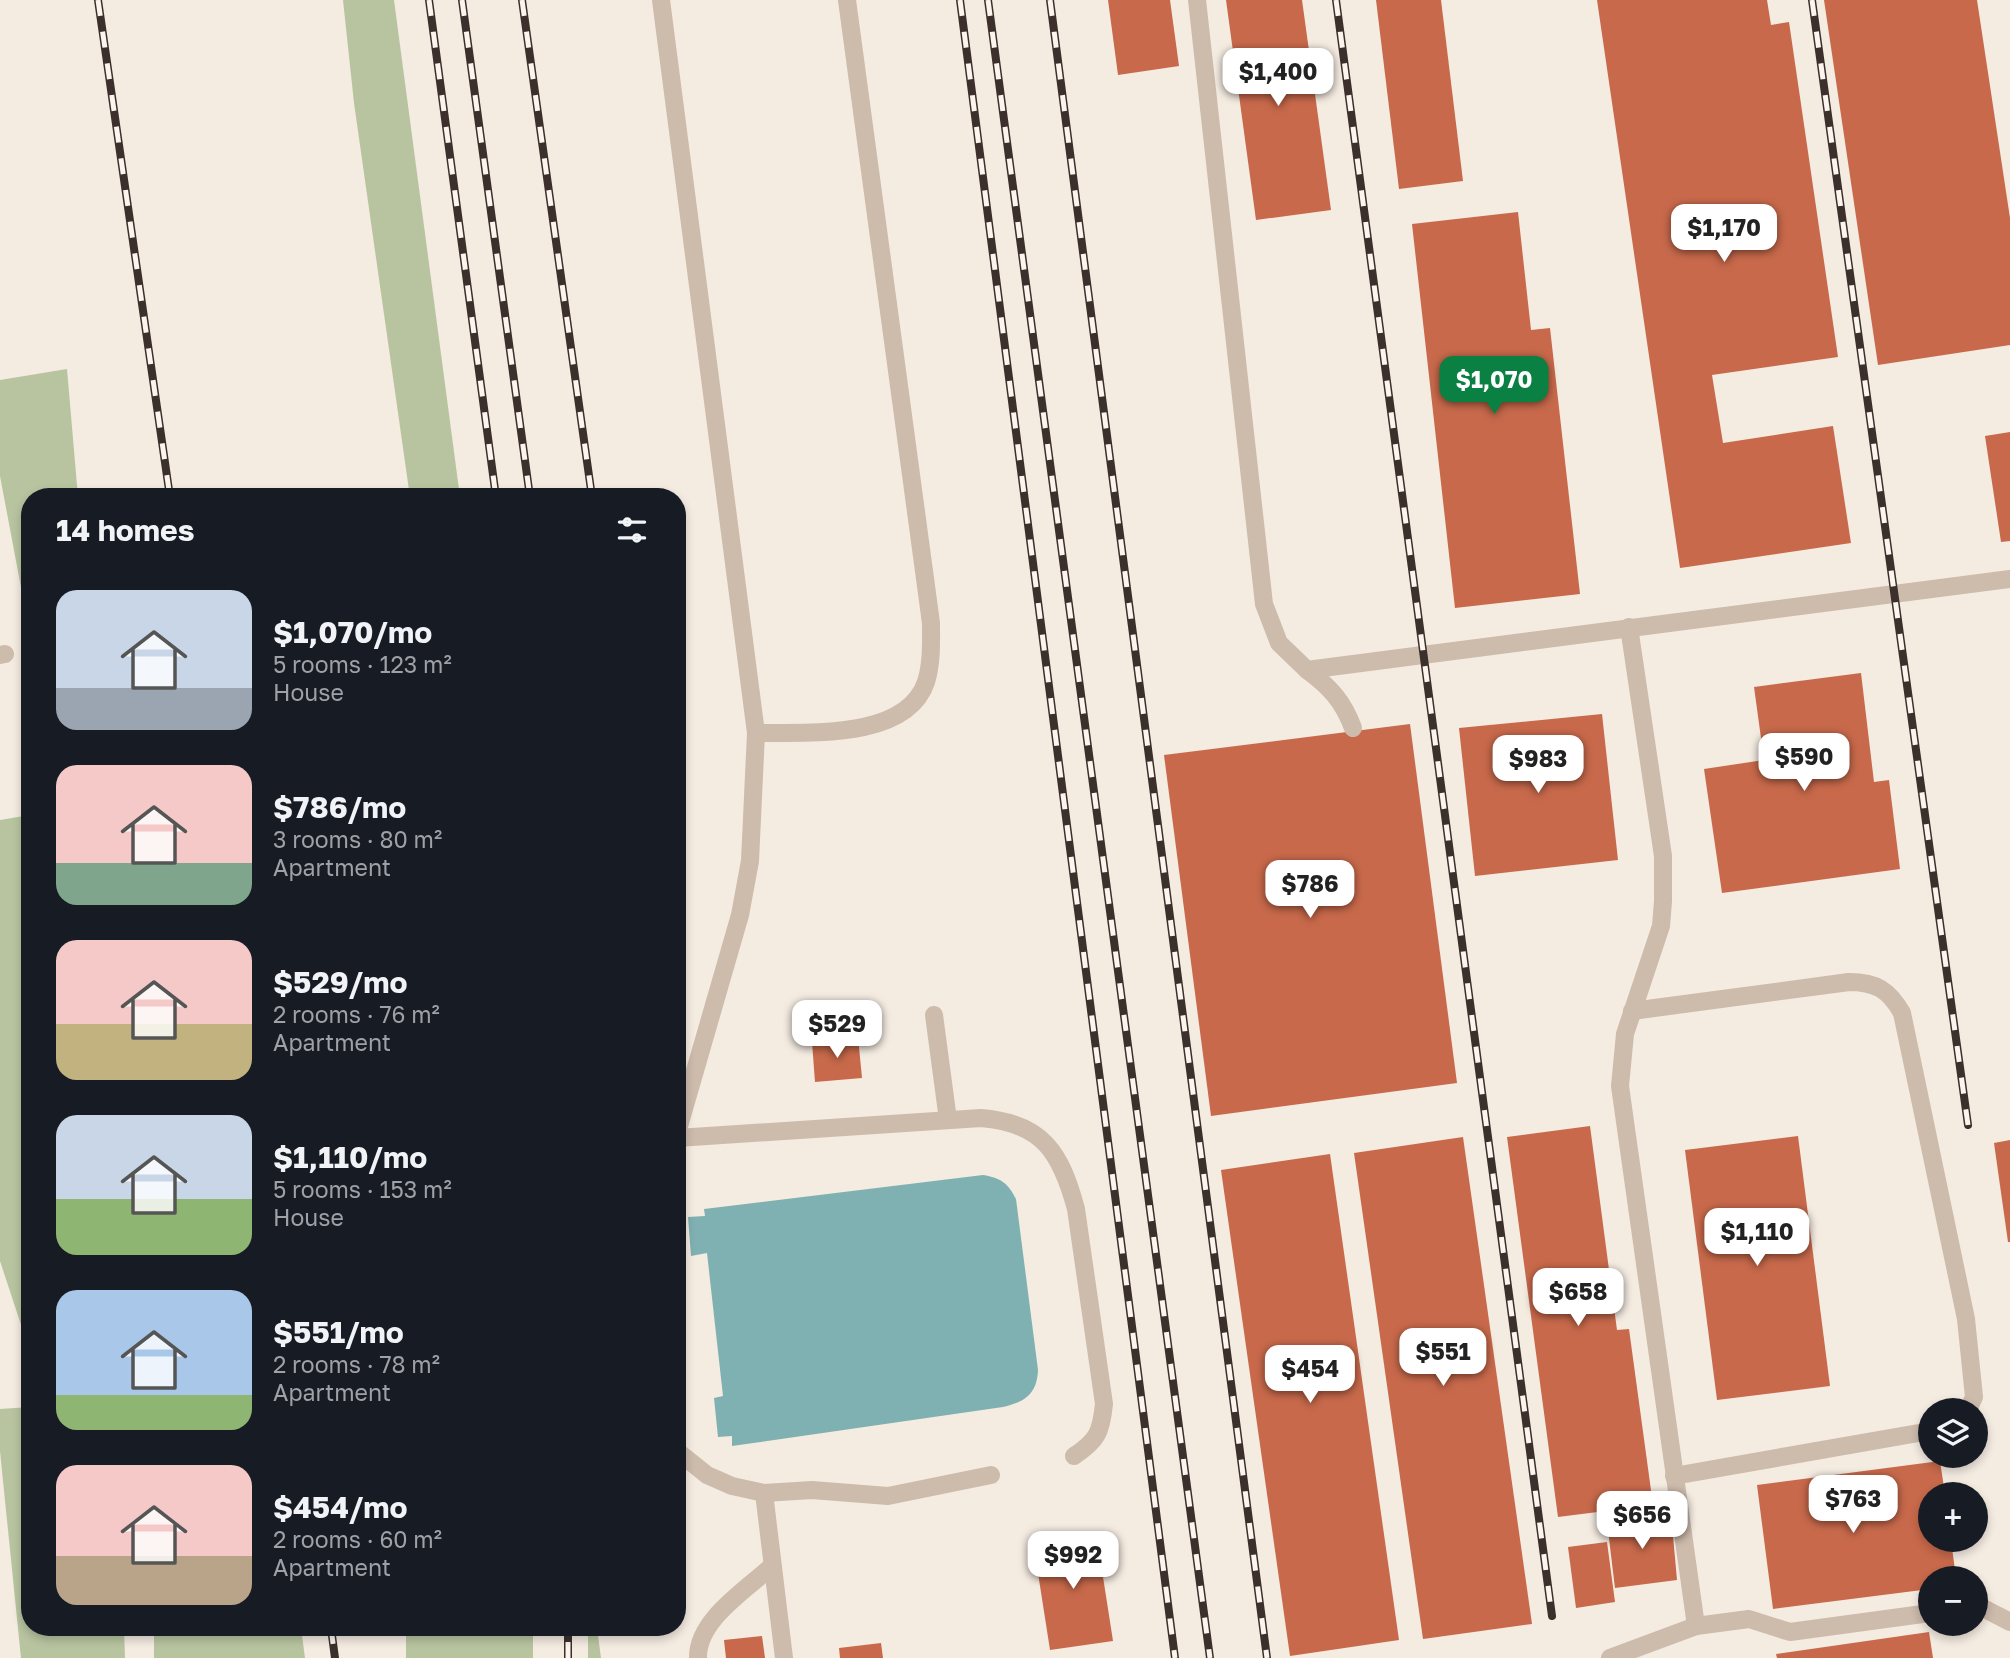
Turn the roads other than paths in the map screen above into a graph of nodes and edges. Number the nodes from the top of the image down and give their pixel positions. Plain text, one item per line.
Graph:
1 (661, 0) edge
2 (847, 0) edge
3 (1197, 0) edge
4 (2010, 579) edge
5 (1629, 627) junction
6 (1307, 670) junction
7 (1353, 728) dead end
8 (756, 733) junction
9 (1632, 1011) junction
10 (934, 1014) dead end
11 (686, 1101) edge
12 (948, 1120) junction
13 (686, 1137) edge
14 (1973, 1398) edge
15 (1918, 1434) edge
16 (1074, 1456) dead end
17 (686, 1458) edge
18 (991, 1475) dead end
19 (1674, 1476) junction
20 (764, 1493) junction
21 (772, 1566) junction
22 (1988, 1611) edge
23 (1918, 1615) edge
24 (2010, 1622) edge
25 (1696, 1626) junction
26 (698, 1658) edge
27 (784, 1658) edge
28 (1611, 1658) edge

1 - 8 lane
2 - 8 lane
3 - 6 lane
4 - 5 lane
5 - 6 lane
5 - 9 lane
6 - 7 lane
8 - 11 lane
9 - 14 lane
9 - 19 lane
10 - 12 lane
12 - 13 lane
12 - 16 lane
15 - 19 lane
17 - 20 lane
18 - 20 lane
19 - 25 lane
20 - 21 lane
21 - 26 lane
21 - 27 lane
22 - 24 lane
23 - 25 lane
25 - 28 lane

